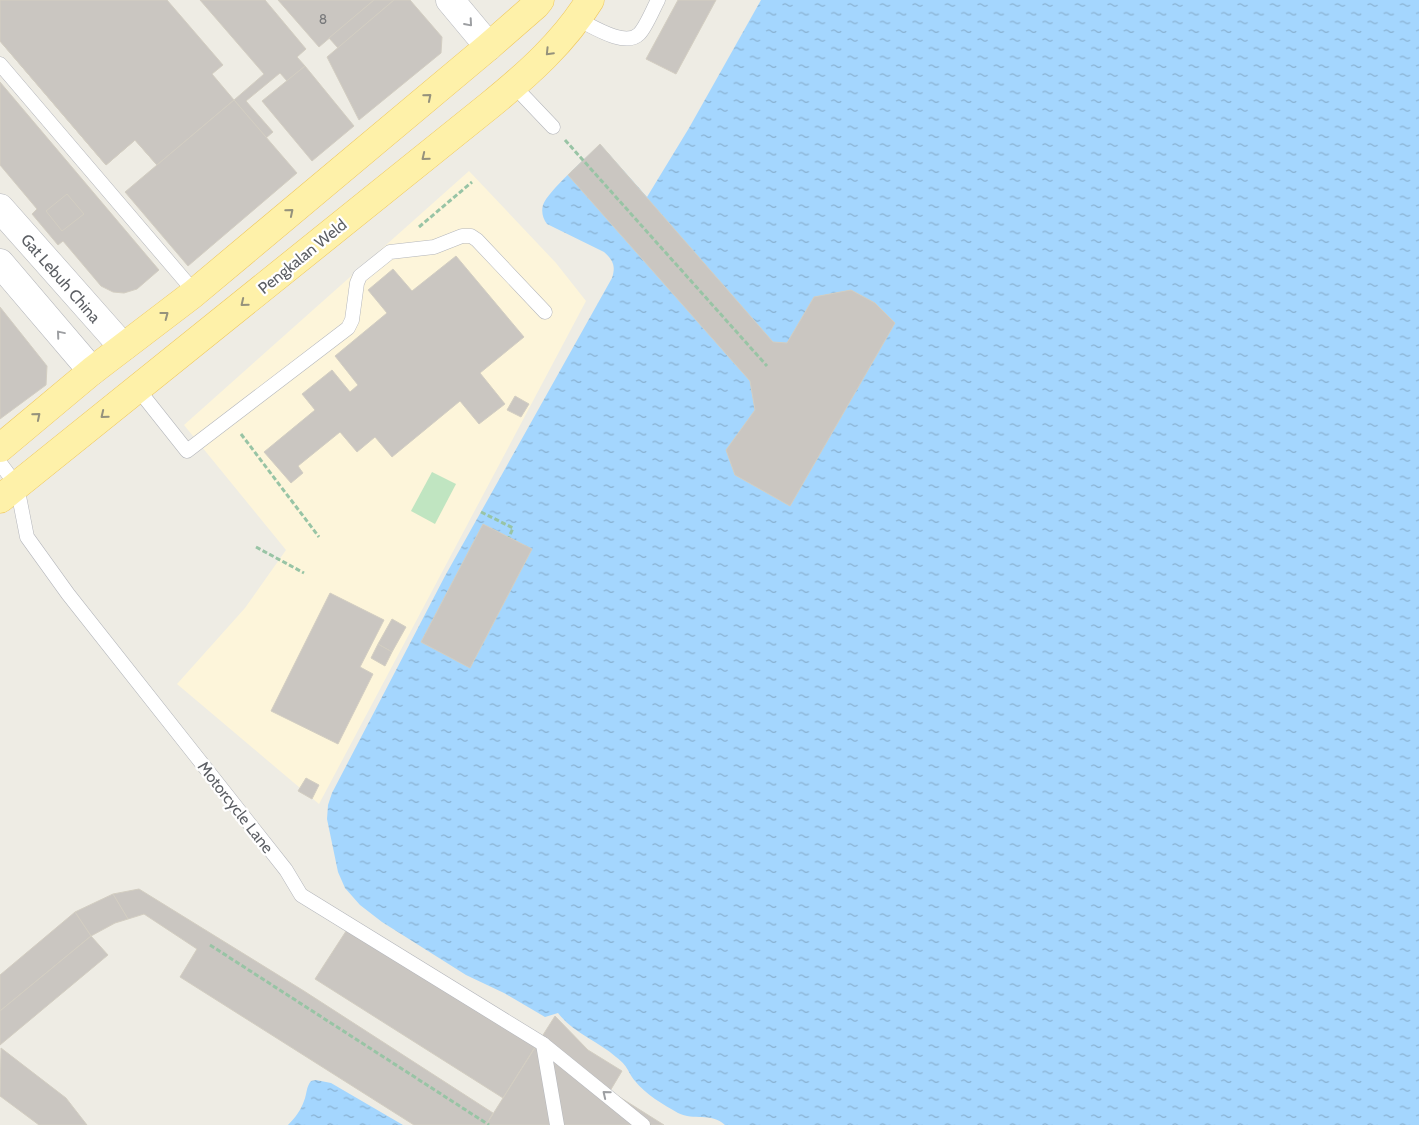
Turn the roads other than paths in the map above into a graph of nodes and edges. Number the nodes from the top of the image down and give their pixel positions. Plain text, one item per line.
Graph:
1 (450, 0) edge
2 (540, 0) edge
3 (658, 0) edge
4 (584, 10) edge
5 (488, 47) junction
6 (0, 64) edge
7 (514, 86) junction
8 (552, 127) road end
9 (0, 208) edge
10 (0, 263) edge
11 (193, 294) junction
12 (545, 312) dead end
13 (123, 347) junction
14 (92, 371) junction
15 (137, 388) junction
16 (0, 448) edge
17 (0, 463) edge
18 (9, 492) edge
19 (543, 1044) junction
20 (557, 1125) edge
21 (644, 1125) edge

1 -> 5 street
2 - 5 main road
3 - 4 lane
4 -> 7 main road, Pengkalan Weld
11 -> 5 main road
6 - 11 lane
7 - 8 lane
7 -> 15 main road, Pengkalan Weld
9 - 13 street, Gat Lebuh China
14 -> 10 street
13 -> 11 main road
12 - 15 lane
13 - 14 main road
16 -> 14 main road
15 -> 18 main road, Pengkalan Weld
17 - 18 lane
18 - 19 lane, Motorcycle Lane
19 - 20 lane
21 -> 19 lane, Motorcycle Lane

